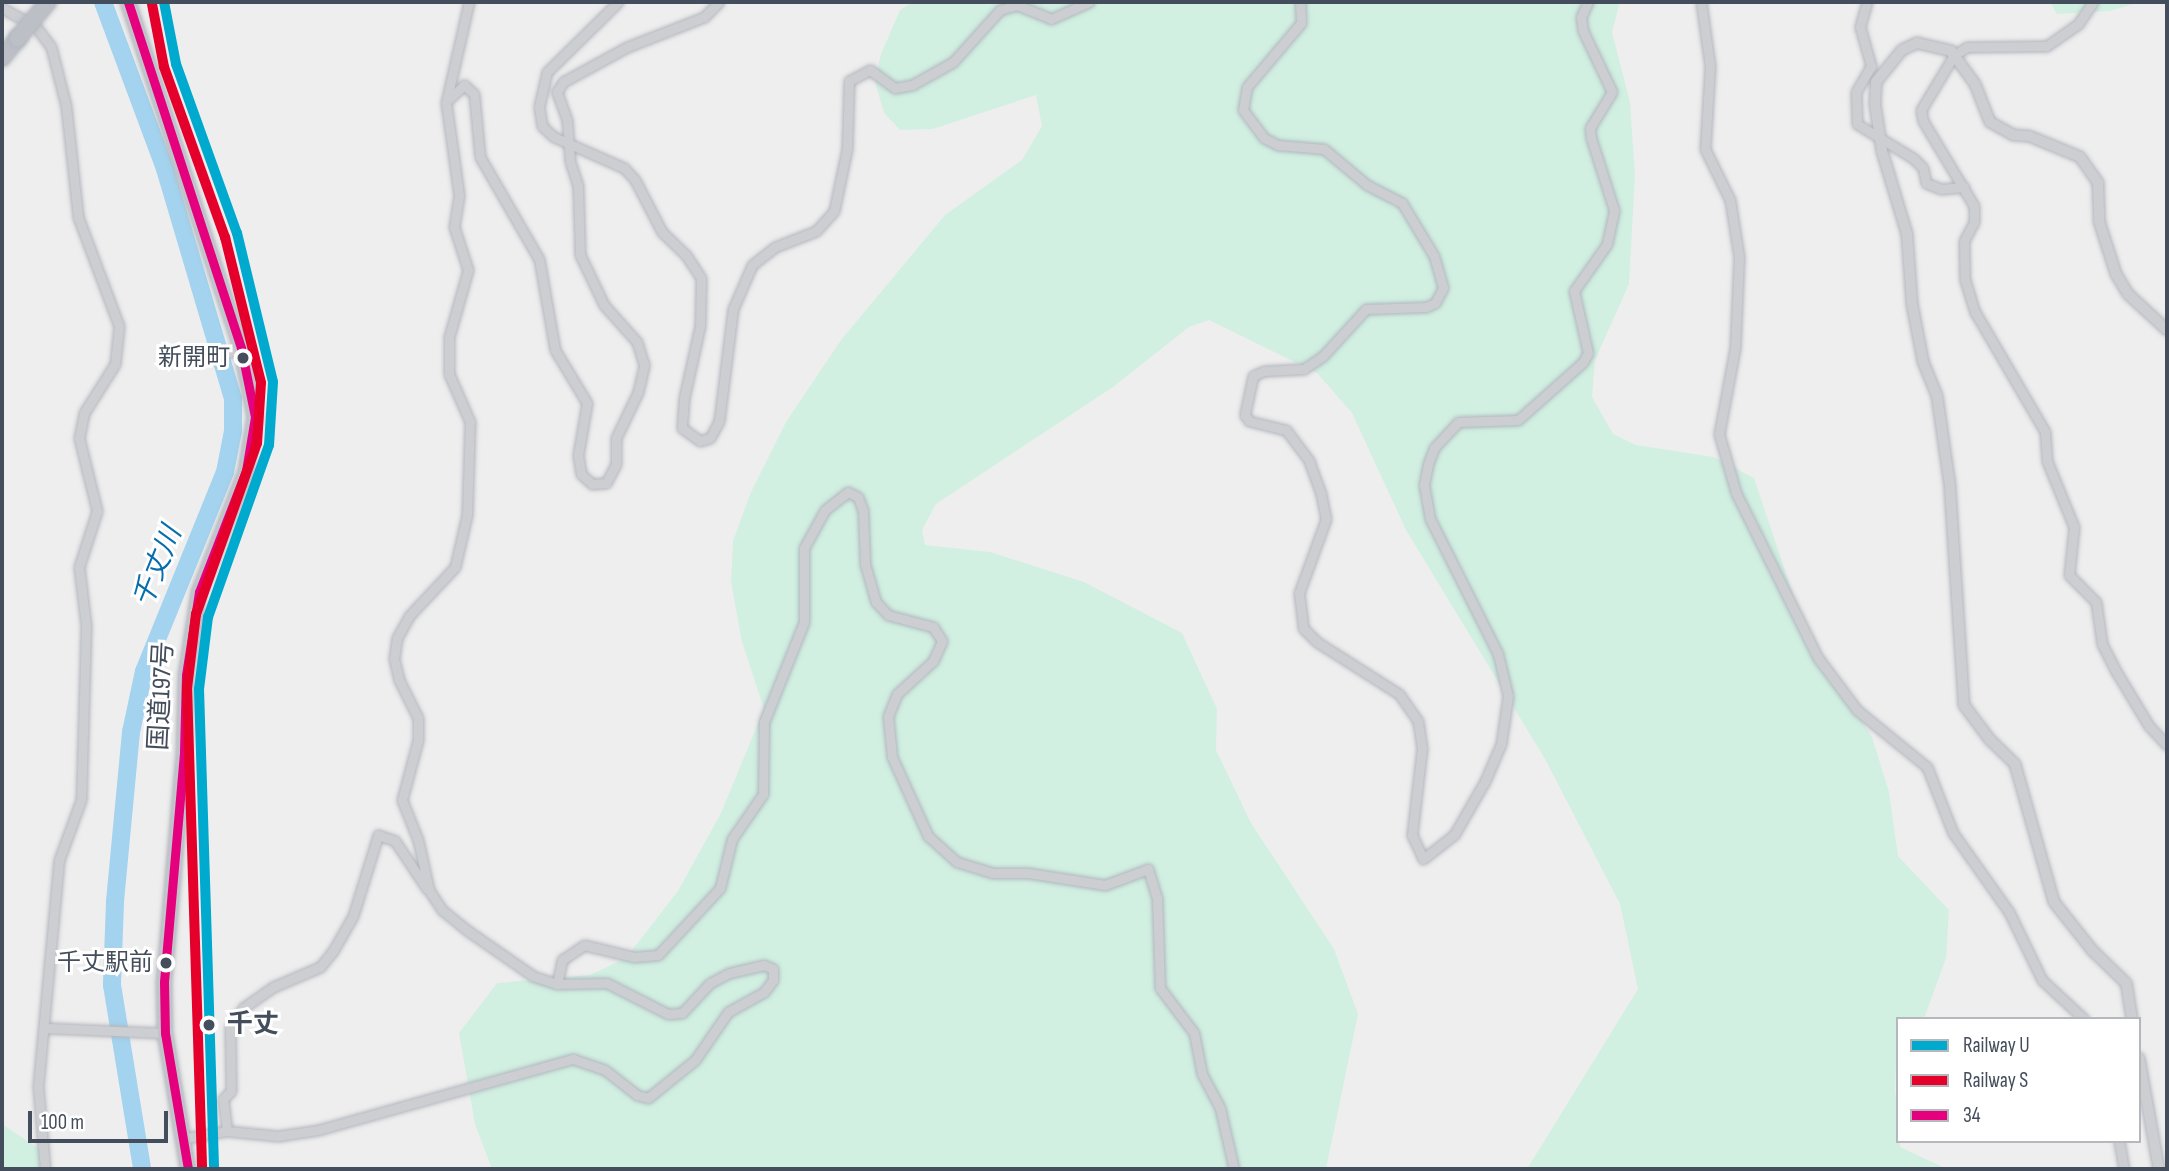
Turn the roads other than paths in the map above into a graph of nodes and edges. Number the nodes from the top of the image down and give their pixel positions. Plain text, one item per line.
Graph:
1 (48, 2) edge
2 (128, 2) edge
3 (469, 2) edge
4 (618, 2) edge
5 (719, 2) edge
6 (1089, 2) edge
7 (1300, 2) edge
8 (1588, 2) edge
9 (1701, 2) edge
10 (1867, 2) edge
11 (2093, 2) edge
12 (2, 8) edge
13 (1954, 55) junction
14 (2, 58) edge
15 (446, 103) junction
16 (1880, 140) junction
17 (569, 141) junction
18 (1964, 187) junction
19 (2167, 330) edge
20 (238, 349) junction
21 (212, 358) dead end
22 (2167, 745) edge
23 (429, 890) junction
24 (557, 984) junction
25 (2082, 1017) edge
26 (2132, 1017) edge
27 (44, 1028) junction
28 (165, 1033) junction
29 (2141, 1069) edge
30 (227, 1131) junction
31 (186, 1138) junction
32 (2119, 1143) edge
33 (45, 1169) edge
34 (188, 1169) edge
35 (1234, 1169) edge
36 (2124, 1169) edge
37 (2160, 1169) edge

1 - 14 highway, bridge
2 - 20 highway, 国道197号
3 - 15 street
4 - 17 street
5 - 17 street
6 - 17 street
7 - 8 street
9 - 25 street
10 - 16 street
11 - 13 street
12 - 27 street
13 - 16 street
13 - 18 street
13 - 19 street
15 - 17 street
15 - 23 street
16 - 18 street
16 - 26 street
18 - 22 street
20 - 21 street
20 - 28 highway, 国道197号
23 - 24 street
23 - 30 street
24 - 30 street
24 - 35 street
27 - 28 street
27 - 33 street
28 - 31 highway, 国道197号
29 - 37 street
30 - 31 street
31 - 34 highway, 国道197号
32 - 36 street

